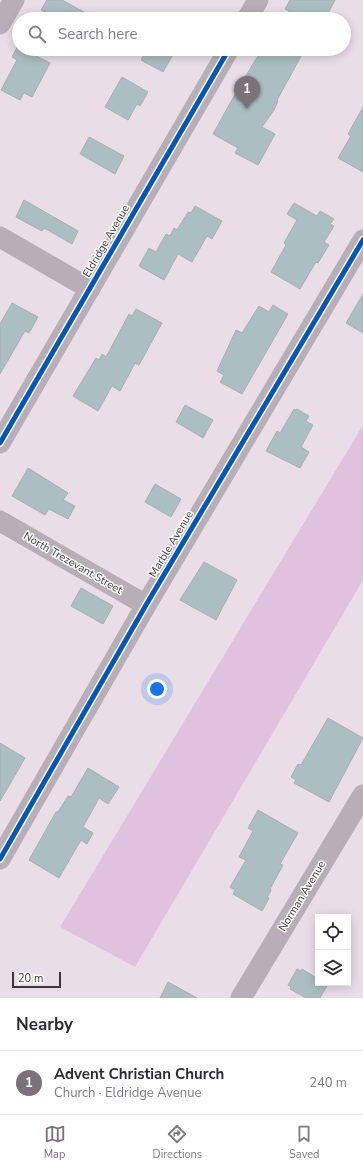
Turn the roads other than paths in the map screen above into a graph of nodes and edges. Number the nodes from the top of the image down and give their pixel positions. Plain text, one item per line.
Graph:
1 (14, 0) edge
2 (258, 0) edge
3 (251, 12) edge
4 (0, 24) edge
5 (225, 56) edge
6 (0, 237) edge
7 (363, 240) edge
8 (90, 289) junction
9 (0, 443) edge
10 (0, 521) edge
11 (146, 605) junction
12 (363, 795) edge
13 (0, 860) edge
14 (241, 998) edge

1 - 4 street
2 - 3 street
5 - 8 street, Eldridge Avenue
6 - 8 street
7 - 11 street, Marble Avenue
8 - 9 street, Eldridge Avenue
10 - 11 street, North Trezevant Street
11 - 13 street, Marble Avenue
12 - 14 street, Norman Avenue

